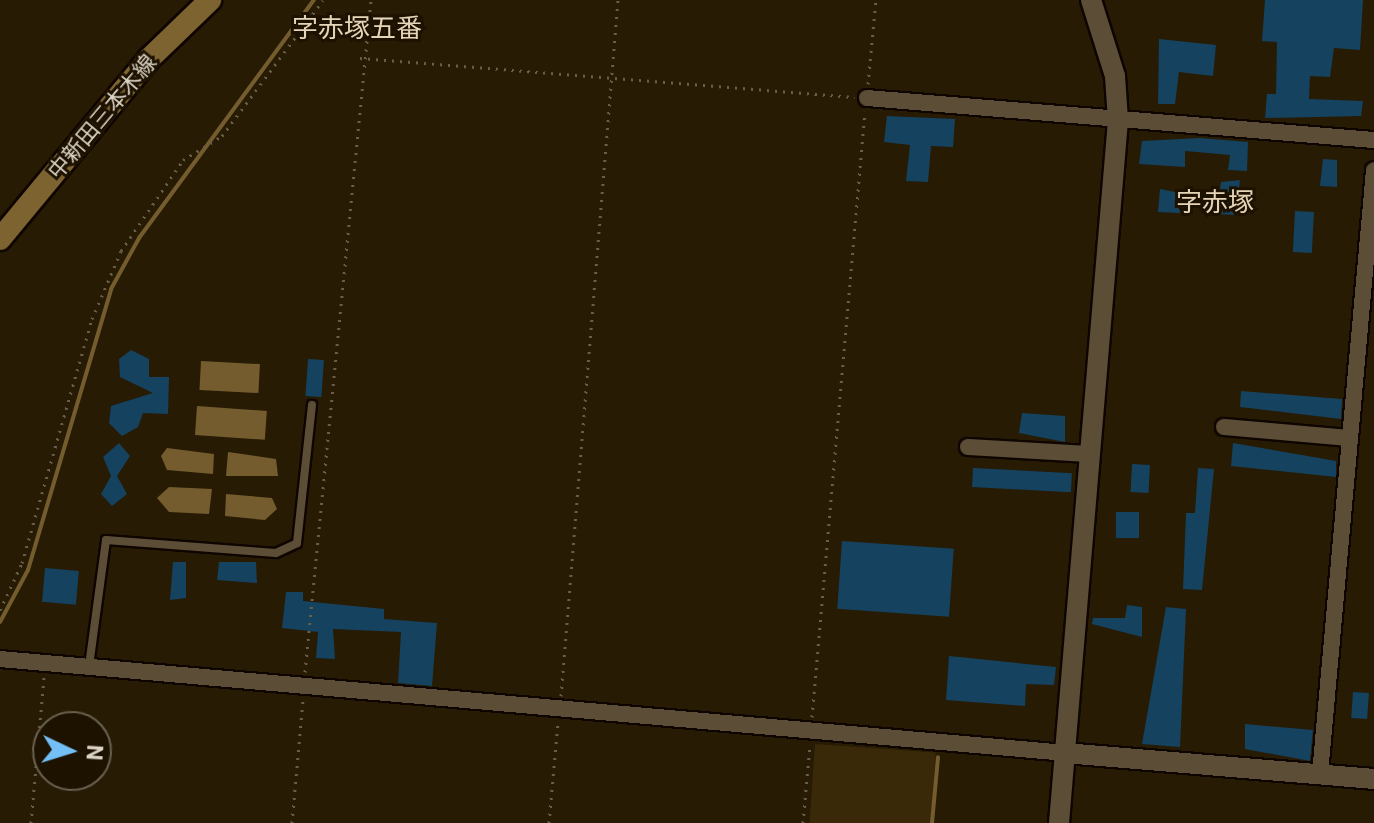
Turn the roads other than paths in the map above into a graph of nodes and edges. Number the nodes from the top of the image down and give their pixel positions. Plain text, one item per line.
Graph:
1 (210, 0) edge
2 (1091, 0) edge
3 (867, 98) road end
4 (1118, 120) junction
5 (1374, 140) edge
6 (1374, 170) edge
7 (0, 239) edge
8 (312, 405) dead end
9 (1224, 427) dead end
10 (1350, 438) junction
11 (968, 447) dead end
12 (1089, 454) junction
13 (0, 659) edge
14 (89, 666) junction
15 (1065, 753) junction
16 (1320, 774) junction
17 (1374, 779) edge
18 (1059, 823) edge

1 - 7 main road, 中新田三本木線
2 - 4 street
3 - 4 street
4 - 5 street
4 - 12 street
6 - 10 street
8 - 14 lane
9 - 10 street
10 - 16 street
11 - 12 street
12 - 15 street
13 - 14 street
14 - 15 street
15 - 16 street
15 - 18 street
16 - 17 street

